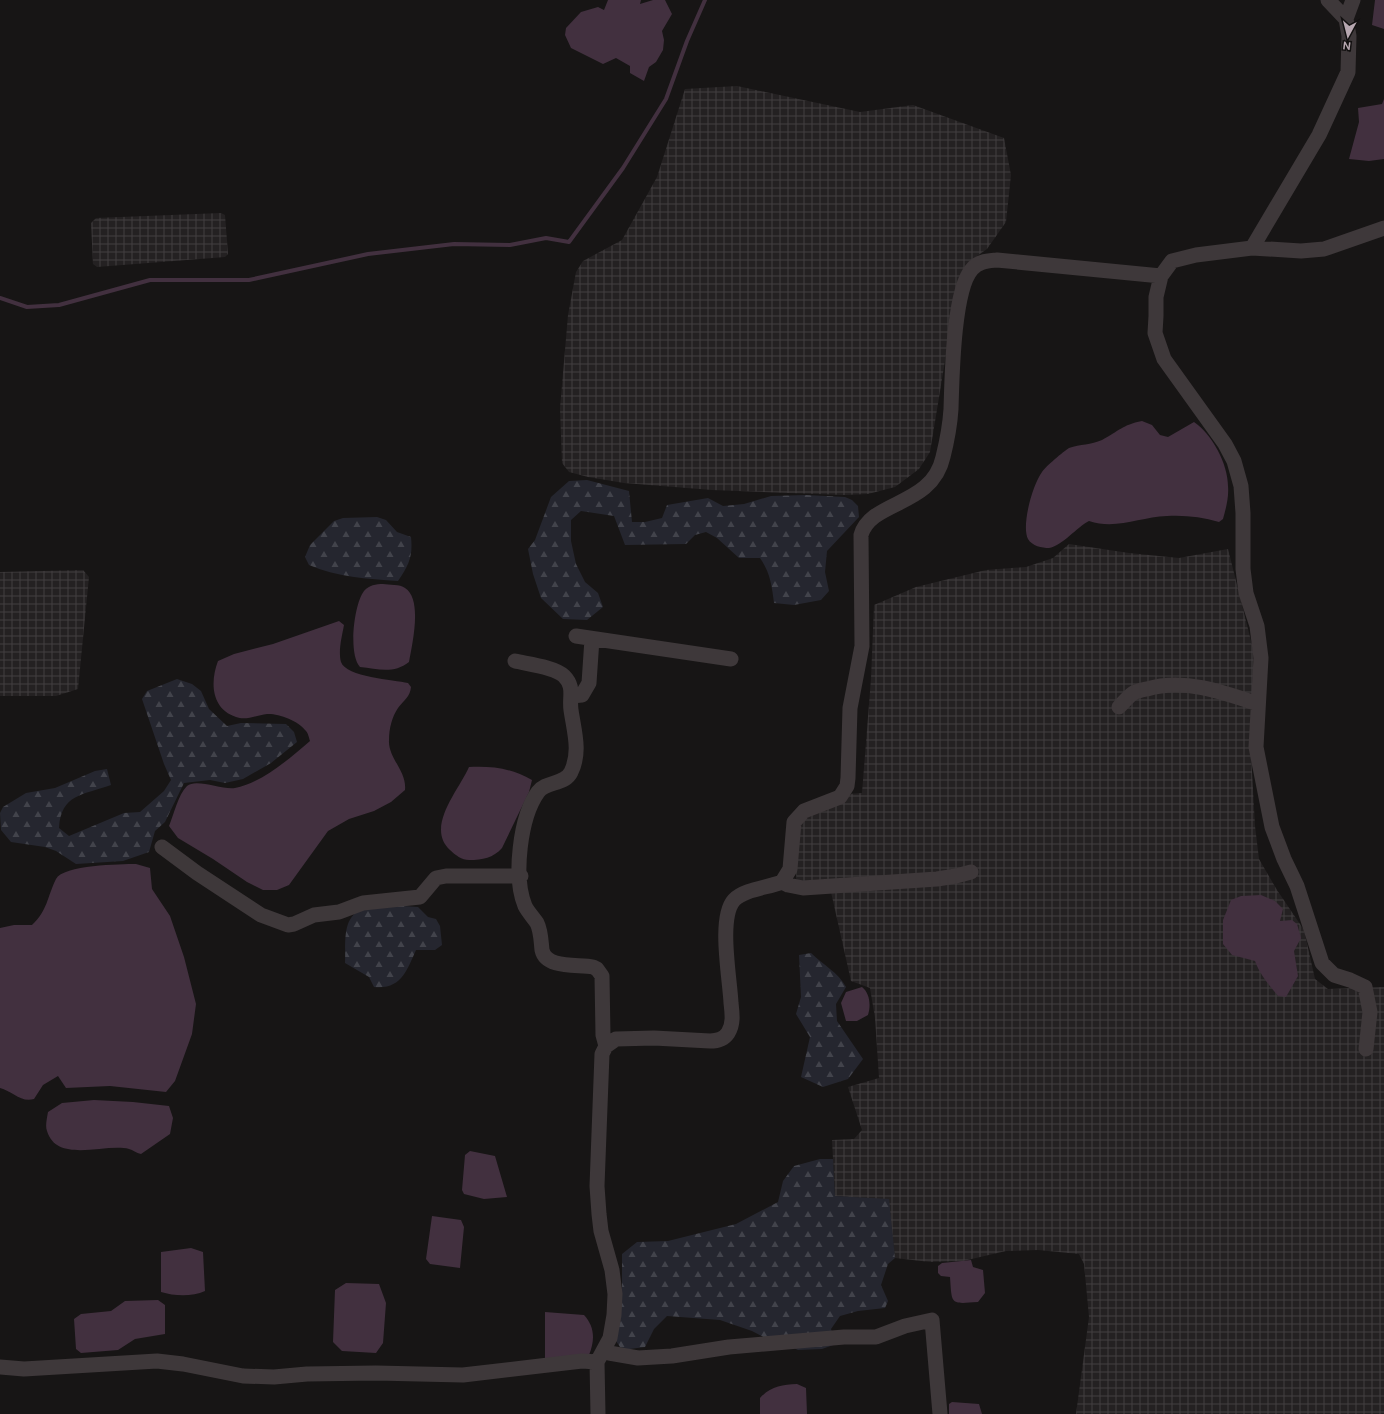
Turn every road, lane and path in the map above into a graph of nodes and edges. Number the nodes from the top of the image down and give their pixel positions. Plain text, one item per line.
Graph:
1 (1328, 0) edge
2 (1353, 0) edge
3 (1346, 19) junction
4 (1384, 228) edge
5 (1252, 248) junction
6 (1161, 276) junction
7 (576, 636) dead end
8 (592, 639) junction
9 (730, 659) dead end
10 (515, 661) dead end
11 (572, 696) junction
12 (1258, 704) junction
13 (1120, 707) dead end
14 (162, 847) dead end
15 (971, 872) dead end
16 (521, 876) junction
17 (782, 882) junction
18 (606, 1046) junction
19 (1366, 1050) dead end
20 (600, 1356) junction
21 (0, 1366) edge
22 (598, 1414) edge
23 (940, 1414) edge

1 - 3 street
2 - 3 street
3 - 5 street
4 - 5 street
5 - 6 street
6 - 12 street
6 - 17 street
7 - 8 street
8 - 9 street
8 - 11 street
10 - 11 street
11 - 16 street
12 - 13 street
12 - 19 street
14 - 16 street
15 - 17 street
16 - 18 street
17 - 18 street
18 - 20 street
20 - 21 street
20 - 22 street
20 - 23 street

